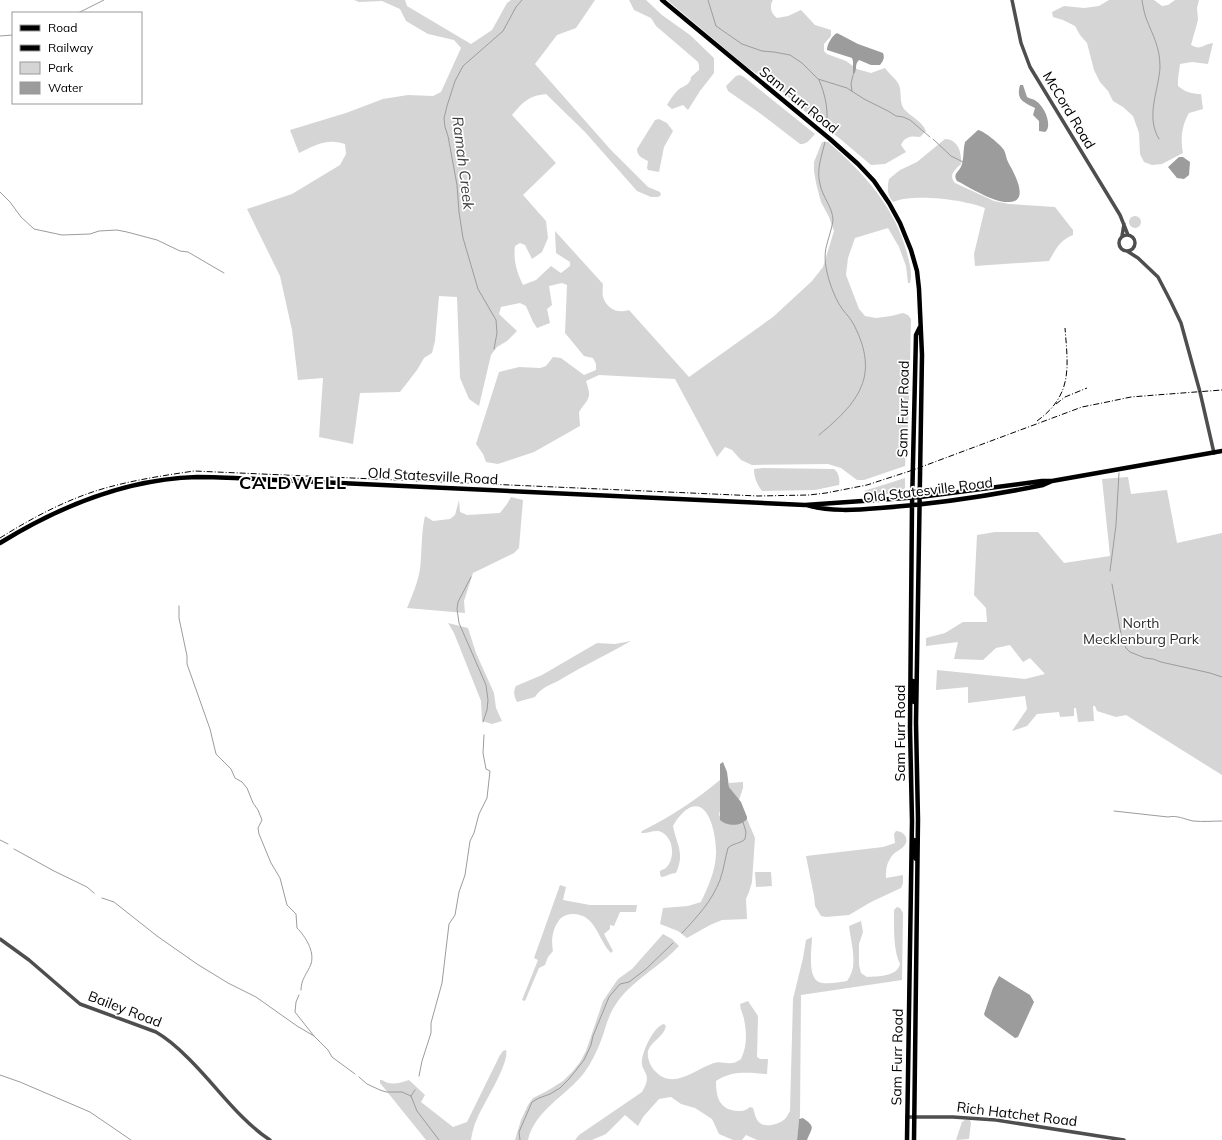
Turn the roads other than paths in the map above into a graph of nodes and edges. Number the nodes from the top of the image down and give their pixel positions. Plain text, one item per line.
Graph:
1 (662, 0) edge
2 (1012, 0) edge
3 (1124, 224) junction
4 (1128, 235) junction
5 (1122, 236) junction
6 (1134, 248) junction
7 (1127, 251) junction
8 (1138, 258) junction
9 (920, 327) junction
10 (1222, 451) edge
11 (1214, 452) junction
12 (1052, 481) junction
13 (1020, 484) junction
14 (986, 495) junction
15 (920, 497) junction
16 (912, 498) junction
17 (920, 504) junction
18 (805, 505) junction
19 (912, 506) junction
20 (0, 543) edge
21 (910, 679) junction
22 (916, 723) junction
23 (911, 799) junction
24 (917, 859) junction
25 (911, 896) junction
26 (0, 939) edge
27 (916, 952) junction
28 (907, 1117) junction
29 (914, 1117) junction
30 (270, 1140) edge
31 (907, 1140) edge
32 (914, 1140) edge
33 (1124, 1140) edge

1 - 9 main road, Sam Furr Road
2 - 3 street, McCord Road
3 - 4 street, McCord Road
3 - 5 street
4 - 5 street
4 - 6 street, McCord Road
5 - 7 street
6 - 7 street
6 - 8 street, McCord Road
7 - 8 street, McCord Road
8 - 11 street, McCord Road
9 - 15 main road, Sam Furr Road
9 - 16 main road, Sam Furr Road
10 - 11 main road, Old Statesville Road
11 - 12 main road, Old Statesville Road
12 - 13 main road, Old Statesville Road
12 - 14 main road, Old Statesville Road
13 - 14 main road
13 - 15 main road, Old Statesville Road
14 - 17 main road, Old Statesville Road
15 - 16 main road, Old Statesville Road
15 - 17 main road, Sam Furr Road
16 - 18 main road, Old Statesville Road
16 - 19 main road, Sam Furr Road
17 - 19 main road, Old Statesville Road
17 - 22 main road, Sam Furr Road
18 - 19 main road, Old Statesville Road
18 - 20 main road, Old Statesville Road
19 - 21 main road, Sam Furr Road
21 - 22 main road
21 - 23 main road, Sam Furr Road
22 - 24 main road, Sam Furr Road
23 - 24 main road
23 - 25 main road, Sam Furr Road
24 - 27 main road, Sam Furr Road
25 - 27 main road
25 - 28 main road, Sam Furr Road
26 - 30 street, Bailey Road
27 - 29 main road, Sam Furr Road
28 - 29 street, Rich Hatchet Road
28 - 31 main road, Sam Furr Road
29 - 32 main road, Sam Furr Road
29 - 33 street, Rich Hatchet Road

